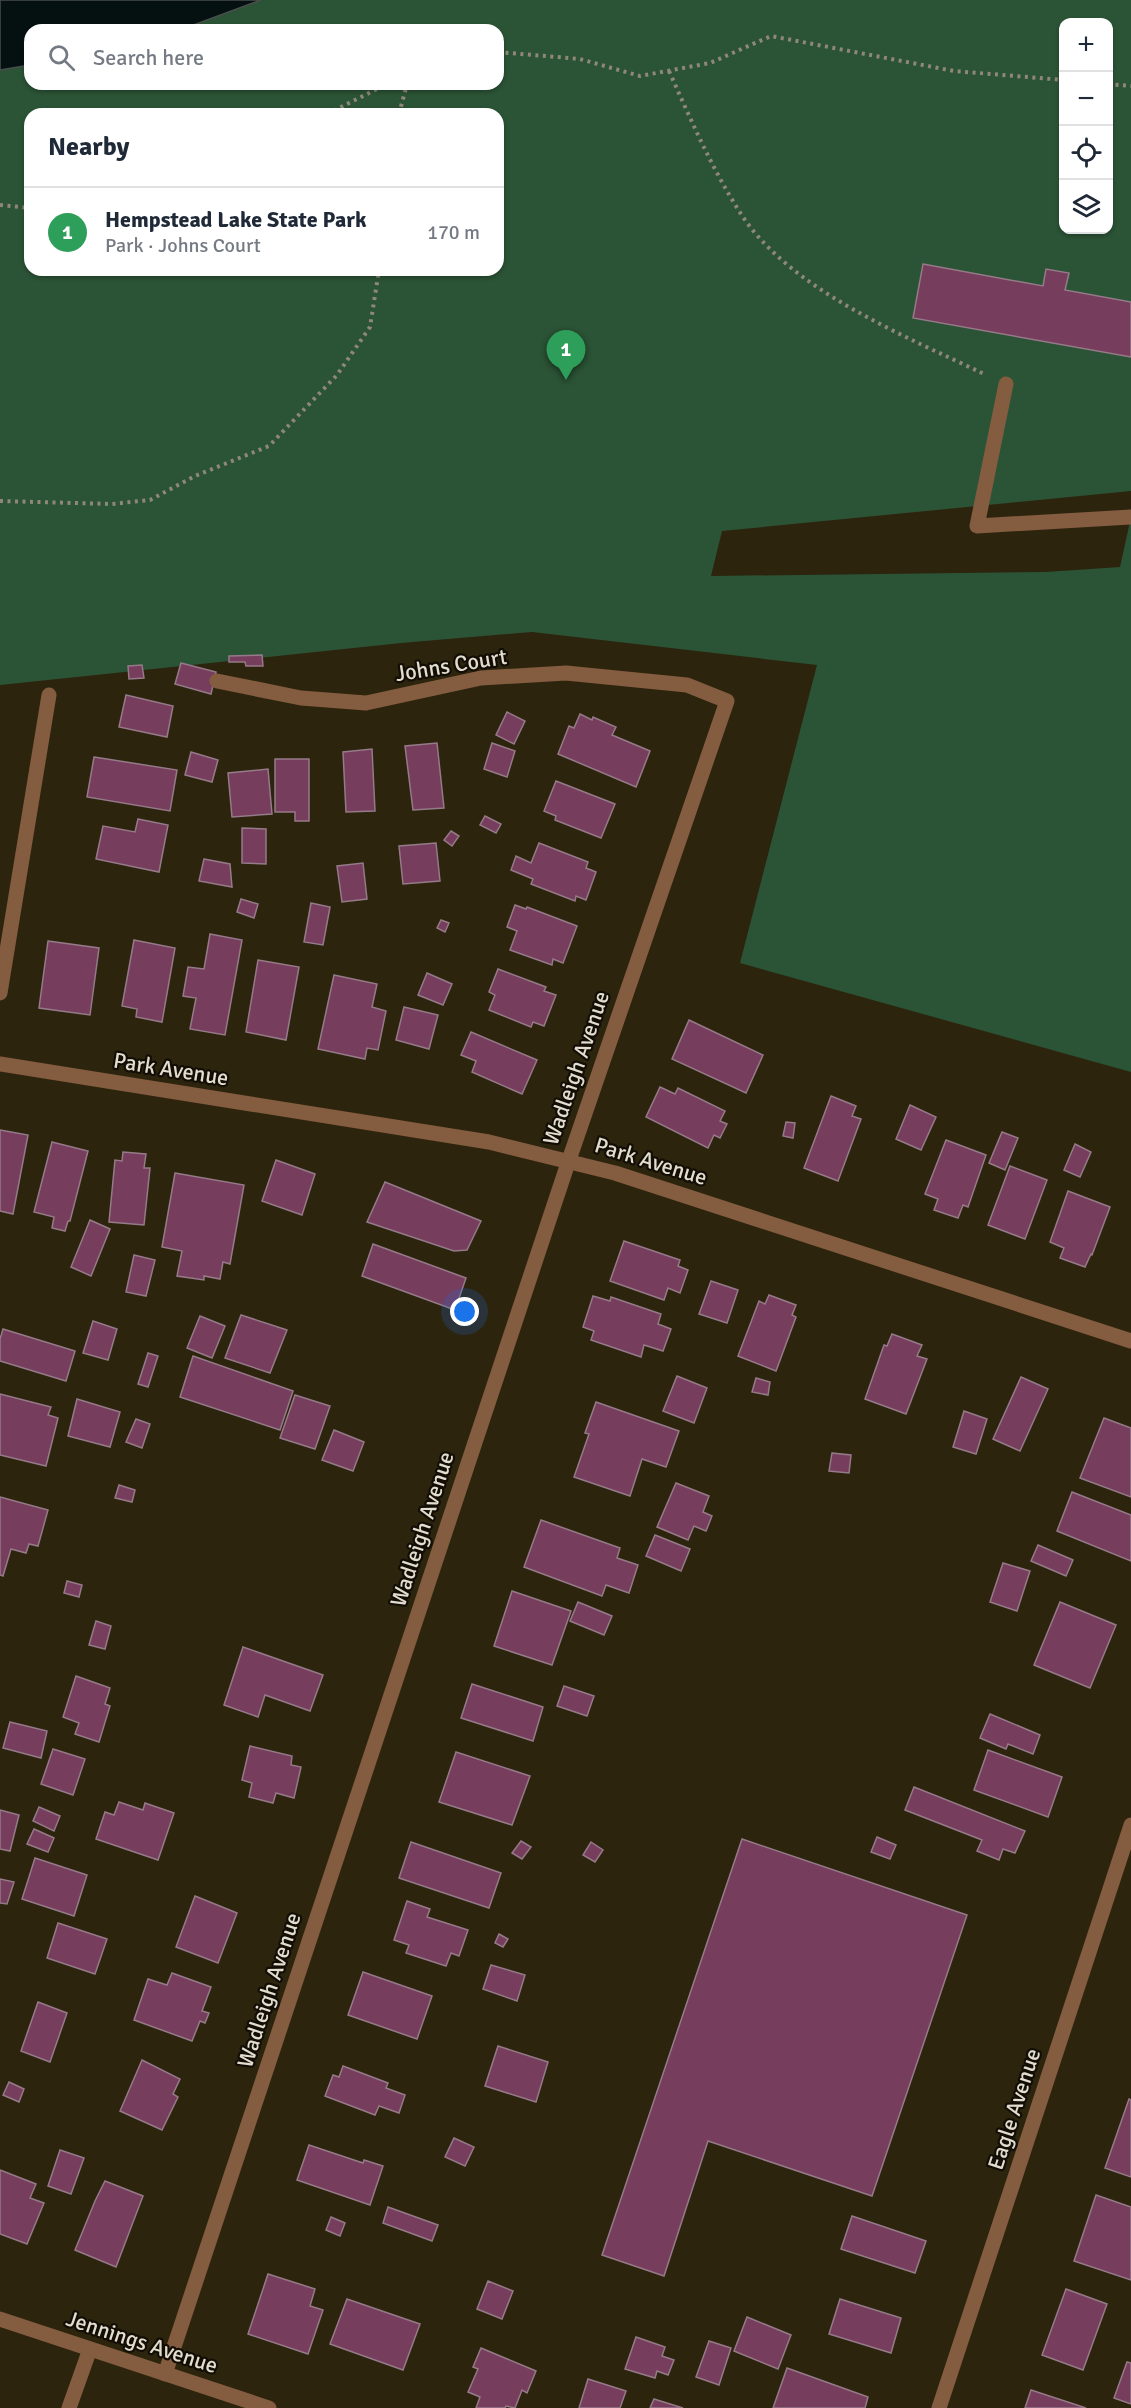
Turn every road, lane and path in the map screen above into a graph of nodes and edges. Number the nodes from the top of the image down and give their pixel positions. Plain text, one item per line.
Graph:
1 (504, 53) edge
2 (669, 71) junction
3 (1059, 80) edge
4 (1113, 84) edge
5 (1131, 86) edge
6 (375, 90) edge
7 (405, 90) edge
8 (339, 108) edge
9 (400, 108) edge
10 (0, 205) edge
11 (24, 207) edge
12 (378, 276) edge
13 (1006, 384) joint
14 (0, 501) edge
15 (1131, 517) edge
16 (217, 681) dead end
17 (49, 695) dead end
18 (727, 701) joint
19 (0, 993) edge
20 (0, 1064) edge
21 (568, 1160) junction
22 (1131, 1341) edge
23 (1131, 1825) edge
24 (0, 2319) edge
25 (90, 2349) junction
26 (165, 2374) junction
27 (69, 2408) edge
28 (269, 2408) edge
29 (939, 2408) edge

1 - 2 path
2 - 3 path
2 - 13 path
4 - 5 path
6 - 8 path
7 - 9 path
10 - 11 path
12 - 14 path
13 - 15 street
16 - 18 street, Johns Court
17 - 19 street
18 - 21 street, Wadleigh Avenue
20 - 21 street, Park Avenue
21 - 22 street, Park Avenue
21 - 26 street, Wadleigh Avenue
23 - 29 street, Eagle Avenue
24 - 25 street, Jennings Avenue
25 - 26 street, Jennings Avenue
25 - 27 street
26 - 28 street, Jennings Avenue

